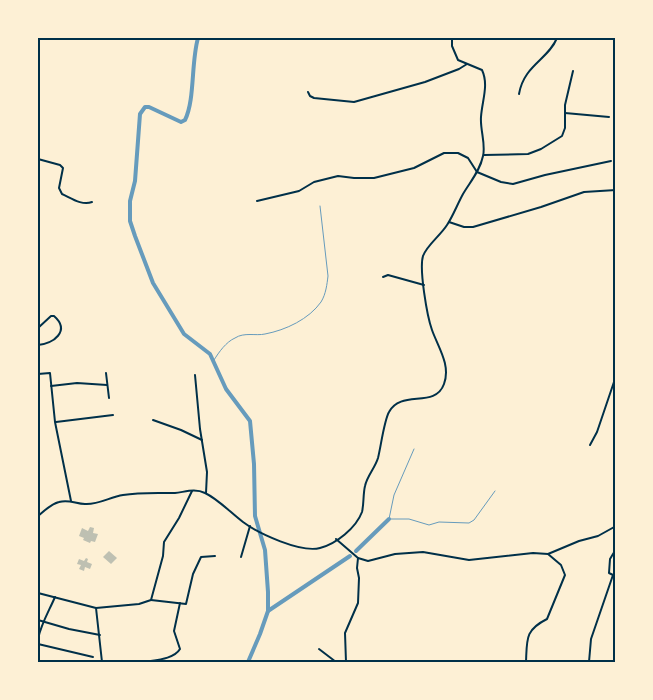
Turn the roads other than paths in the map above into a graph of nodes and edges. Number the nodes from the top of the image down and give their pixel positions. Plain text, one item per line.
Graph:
1 (452, 38) edge
2 (557, 38) edge
3 (467, 64) junction
4 (573, 71) dead end
5 (308, 92) dead end
6 (520, 94) dead end
7 (565, 113) junction
8 (609, 117) dead end
9 (484, 155) junction
10 (38, 159) edge
11 (611, 161) dead end
12 (477, 172) junction
13 (616, 190) edge
14 (257, 201) dead end
15 (92, 202) dead end
16 (449, 222) junction
17 (383, 277) dead end
18 (424, 285) junction
19 (38, 328) edge
20 (38, 345) edge
21 (106, 373) dead end
22 (38, 374) edge
23 (195, 375) dead end
24 (616, 376) edge
25 (51, 386) junction
26 (107, 386) junction
27 (612, 389) junction
28 (616, 390) edge
29 (108, 398) dead end
30 (114, 415) dead end
31 (153, 420) dead end
32 (55, 422) junction
33 (202, 440) junction
34 (590, 445) dead end
35 (192, 491) junction
36 (206, 493) junction
37 (71, 501) junction
38 (38, 516) edge
39 (250, 526) junction
40 (616, 526) edge
41 (336, 539) junction
42 (616, 549) edge
43 (548, 554) junction
44 (215, 556) dead end
45 (241, 556) dead end
46 (358, 558) junction
47 (38, 593) edge
48 (56, 597) junction
49 (150, 600) junction
50 (180, 603) junction
51 (96, 608) junction
52 (38, 620) edge
53 (44, 622) junction
54 (100, 635) junction
55 (38, 639) edge
56 (38, 644) edge
57 (319, 649) dead end
58 (94, 657) dead end
59 (102, 662) edge
60 (145, 662) edge
61 (336, 662) edge
62 (346, 662) edge
63 (526, 662) edge
64 (589, 662) edge

1 - 3 street
2 - 6 street
3 - 5 street
3 - 9 street
4 - 7 street
7 - 8 street
7 - 9 street
9 - 12 street
10 - 15 street
11 - 12 street
12 - 14 street
12 - 16 street
13 - 16 street
16 - 18 street
17 - 18 street
18 - 41 street
19 - 20 street
21 - 26 street
22 - 25 street
23 - 33 street
24 - 27 street
25 - 26 street
25 - 32 street
26 - 29 street
27 - 28 street
27 - 34 street
30 - 32 street
31 - 33 street
32 - 37 street
33 - 36 street
35 - 36 street
35 - 37 street
35 - 49 street
36 - 39 street
37 - 38 street
39 - 41 street
39 - 45 street
40 - 43 street
41 - 46 street
42 - 64 street
43 - 46 street
43 - 63 street
44 - 50 street
46 - 62 street
47 - 48 street
48 - 51 street
48 - 53 street
49 - 50 street
49 - 51 street
50 - 60 street
51 - 54 street
52 - 53 street
53 - 54 street
53 - 55 street
54 - 59 street
56 - 58 street
57 - 61 street

